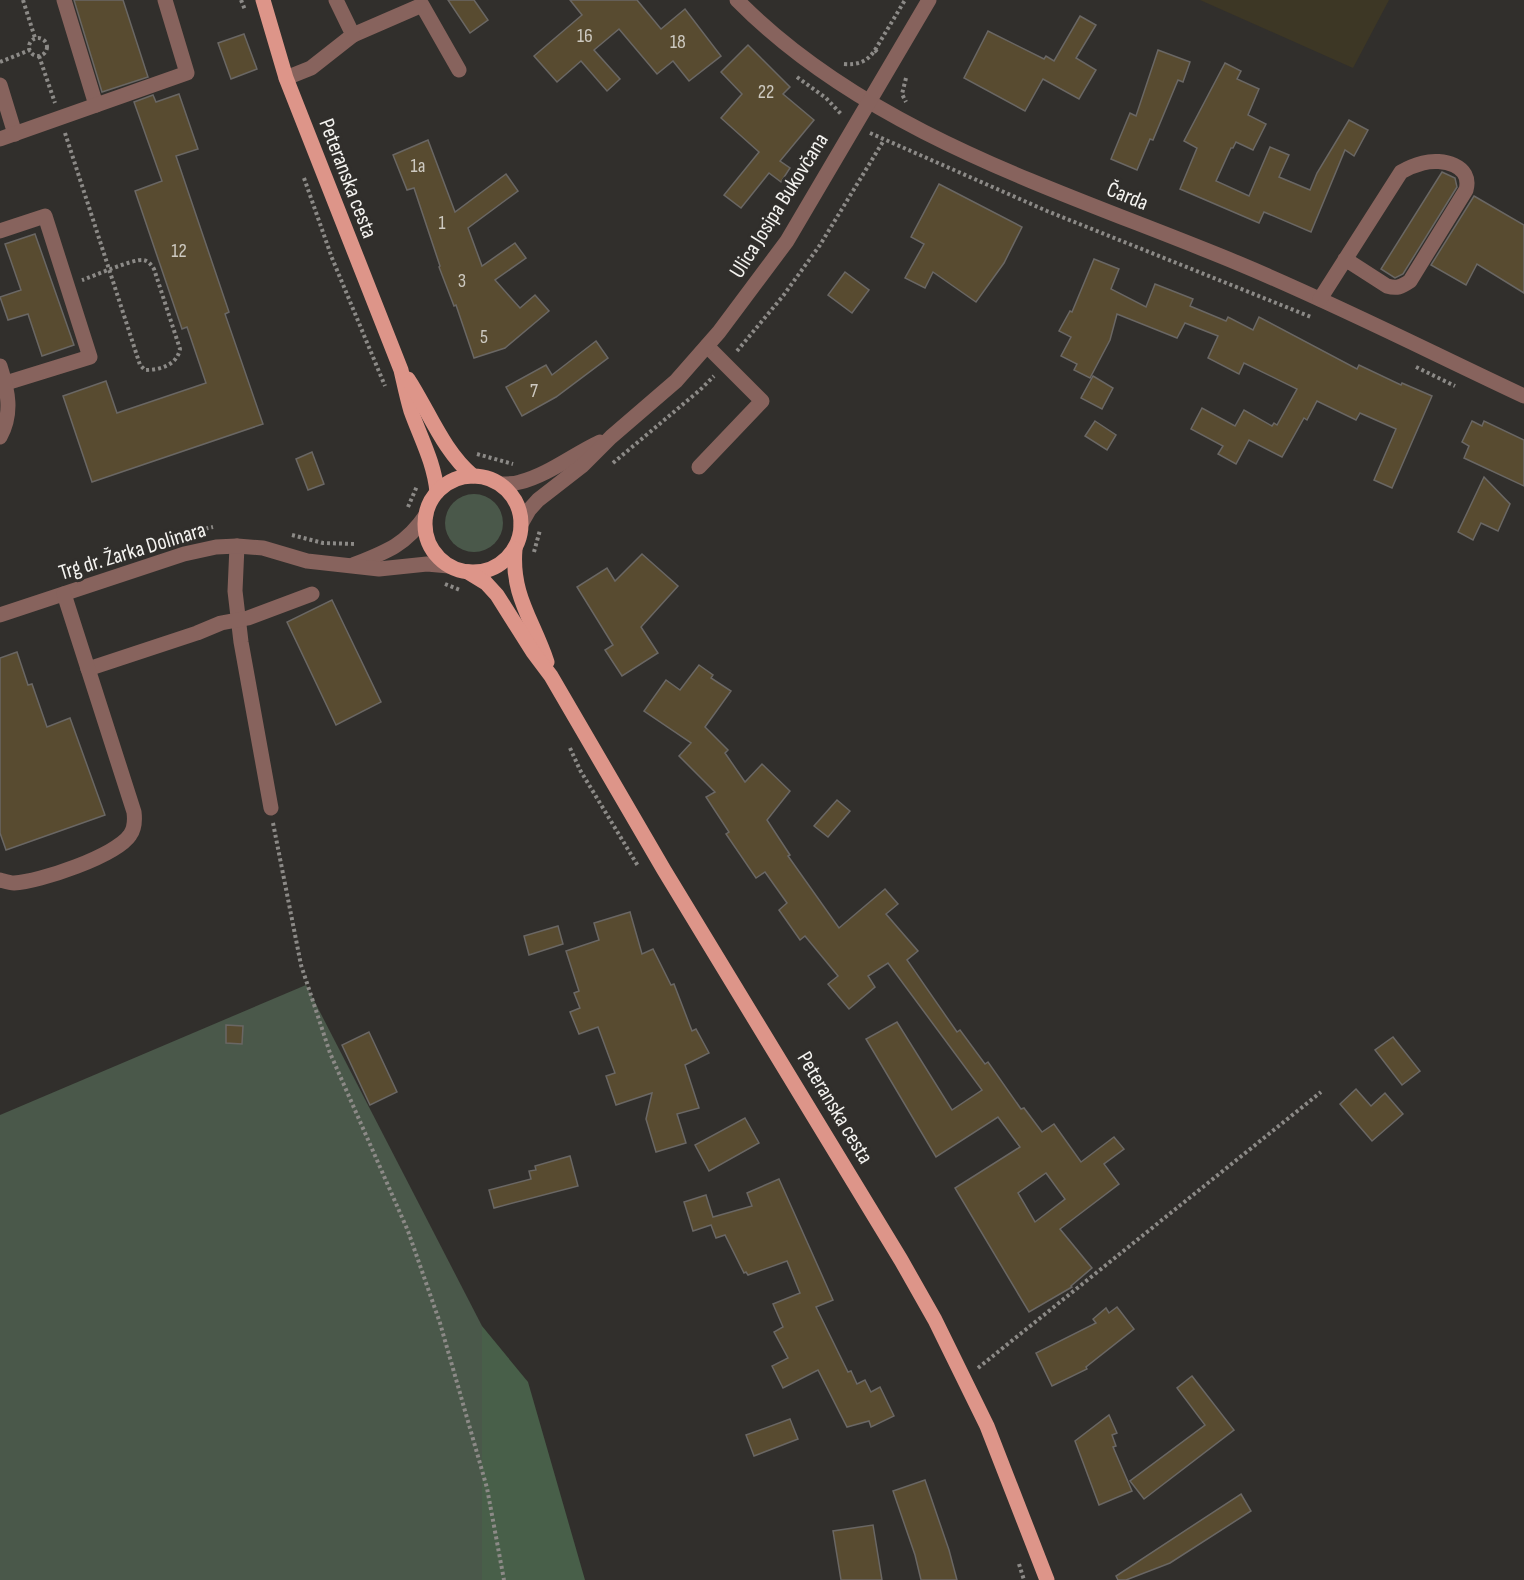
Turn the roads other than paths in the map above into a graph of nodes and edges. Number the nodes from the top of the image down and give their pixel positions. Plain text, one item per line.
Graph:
1 (64, 0) edge
2 (165, 0) edge
3 (264, 0) edge
4 (336, 0) edge
5 (737, 0) edge
6 (929, 0) edge
7 (427, 2) edge
8 (353, 35) junction
9 (459, 70) dead end
10 (286, 78) junction
11 (0, 86) edge
12 (868, 100) junction
13 (96, 105) junction
14 (7, 136) edge
15 (0, 231) edge
16 (1345, 259) junction
17 (1320, 299) junction
18 (707, 346) junction
19 (0, 366) edge
20 (401, 370) junction
21 (6, 383) junction
22 (1524, 396) edge
23 (0, 437) edge
24 (611, 437) junction
25 (699, 468) dead end
26 (473, 476) junction
27 (501, 484) junction
28 (437, 492) junction
29 (426, 515) junction
30 (521, 524) junction
31 (237, 546) junction
32 (515, 549) junction
33 (350, 566) junction
34 (449, 566) junction
35 (468, 572) junction
36 (64, 594) junction
37 (312, 594) dead end
38 (0, 615) edge
39 (238, 620) junction
40 (88, 669) junction
41 (551, 676) junction
42 (271, 808) road end
43 (0, 880) edge
44 (1047, 1580) edge

1 - 13 street
2 - 13 street
3 - 10 main road, Peteranska cesta
4 - 8 street
5 - 12 street, Čarda
6 - 12 street, Ulica Josipa Bukovčana
7 - 8 street
7 - 9 street
8 - 10 street
10 - 20 main road, Peteranska cesta
11 - 14 street
12 - 17 street, Čarda
12 - 18 street, Ulica Josipa Bukovčana
13 - 14 street
15 - 21 street
16 - 16 street
16 - 17 street
17 - 22 street, Čarda
18 - 24 street, Ulica Josipa Bukovčana
18 - 25 street
19 - 21 street
20 - 26 main road, Peteranska cesta
20 - 28 main road, Peteranska cesta
21 - 23 street
24 - 27 street, Ulica Josipa Bukovčana
24 - 30 street, Ulica Josipa Bukovčana
26 - 27 main road
26 - 28 main road
27 - 30 main road
28 - 29 main road
29 - 33 street, Trg dr. Žarka Dolinara
29 - 34 main road
30 - 32 main road
31 - 33 street, Trg dr. Žarka Dolinara
31 - 36 street, Trg dr. Žarka Dolinara
31 - 39 street
32 - 35 main road
32 - 41 main road, Peteranska cesta
33 - 34 street, Trg dr. Žarka Dolinara
34 - 35 main road
35 - 41 main road, Peteranska cesta
36 - 38 street, Trg dr. Žarka Dolinara
36 - 40 street
37 - 39 street
39 - 40 street
39 - 42 street
40 - 43 street
41 - 44 main road, Peteranska cesta

